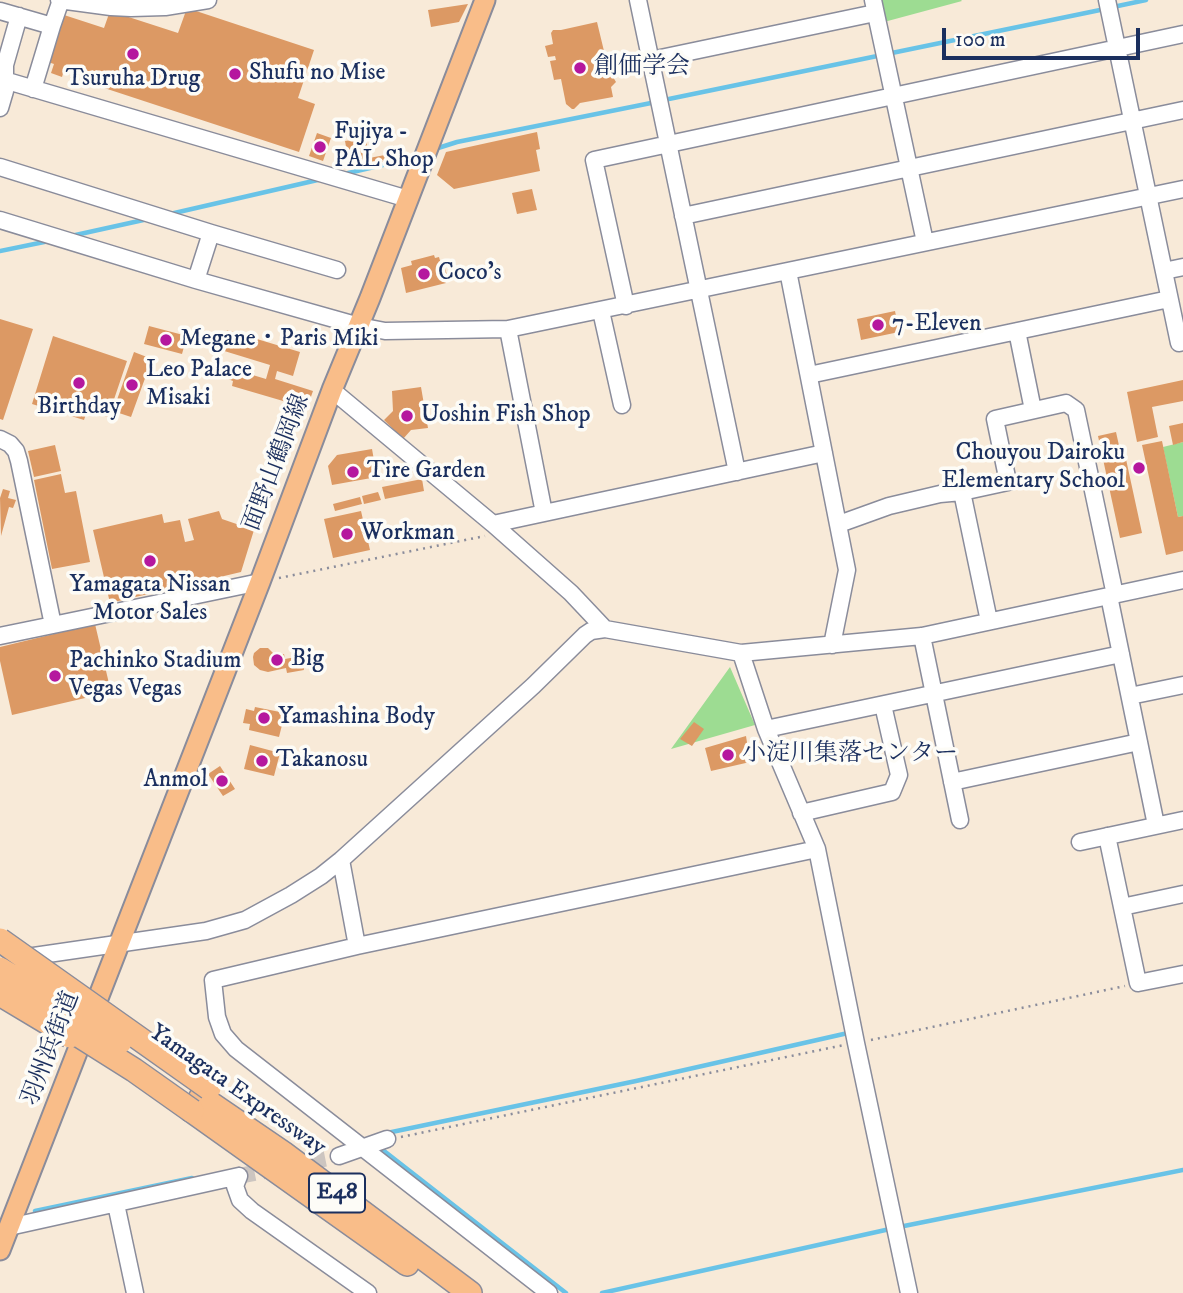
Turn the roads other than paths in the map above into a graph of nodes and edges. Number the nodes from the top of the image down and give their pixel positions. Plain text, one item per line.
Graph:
1 (60, 0) edge
2 (208, 0) edge
3 (485, 0) edge
4 (638, 0) edge
5 (1107, 0) edge
6 (164, 4) edge
7 (874, 6) edge
8 (0, 11) edge
9 (19, 16) junction
10 (51, 26) junction
11 (1183, 34) edge
12 (1117, 48) junction
13 (651, 61) junction
14 (4, 80) junction
15 (33, 89) junction
16 (893, 96) junction
17 (0, 108) edge
18 (1183, 110) edge
19 (1132, 121) junction
20 (668, 144) junction
21 (0, 167) edge
22 (908, 168) junction
23 (1183, 189) edge
24 (1148, 196) junction
25 (408, 199) junction
26 (683, 216) junction
27 (0, 220) edge
28 (211, 233) junction
29 (925, 242) junction
30 (1183, 267) edge
31 (337, 270) dead end
32 (788, 271) junction
33 (1164, 271) junction
34 (196, 280) junction
35 (699, 290) junction
36 (1170, 299) junction
37 (625, 306) junction
38 (601, 311) junction
39 (359, 326) junction
40 (509, 329) junction
41 (1017, 331) junction
42 (1183, 342) edge
43 (809, 375) junction
44 (332, 390) junction
45 (622, 405) dead end
46 (1033, 410) junction
47 (0, 439) edge
48 (824, 453) junction
49 (737, 472) junction
50 (962, 492) junction
51 (544, 513) junction
52 (839, 524) junction
53 (497, 528) junction
54 (1183, 580) edge
55 (260, 582) junction
56 (1112, 595) junction
57 (989, 621) junction
58 (53, 625) junction
59 (605, 629) junction
60 (0, 636) edge
61 (922, 636) junction
62 (832, 645) junction
63 (741, 653) junction
64 (1121, 654) junction
65 (1183, 685) edge
66 (934, 694) junction
67 (1130, 696) junction
68 (883, 705) junction
69 (766, 729) junction
70 (1139, 742) junction
71 (952, 782) junction
72 (801, 813) junction
73 (960, 820) dead end
74 (1183, 820) edge
75 (1156, 825) junction
76 (1107, 836) junction
77 (1080, 842) dead end
78 (817, 849) junction
79 (341, 860) junction
80 (1183, 894) edge
81 (1122, 907) junction
82 (0, 940) edge
83 (118, 945) junction
84 (357, 946) junction
85 (0, 961) edge
86 (0, 969) edge
87 (1183, 974) edge
88 (0, 985) edge
89 (0, 994) edge
90 (201, 1099) junction
91 (387, 1139) road end
92 (362, 1148) junction
93 (339, 1156) tunnel mouth
94 (116, 1203) junction
95 (9, 1227) junction
96 (0, 1250) edge
97 (135, 1293) edge
98 (368, 1293) edge
99 (446, 1293) edge
100 (470, 1293) edge
101 (549, 1293) edge
102 (909, 1293) edge

1 - 6 street
1 - 10 street
2 - 6 street
3 - 25 main road, 面野山鶴岡線
4 - 13 street
5 - 12 street
7 - 13 street
7 - 16 street
8 - 9 street
9 - 10 street
9 - 14 street
10 - 15 street
11 - 12 street
12 - 16 street
12 - 19 street
13 - 20 street
14 - 15 street
14 - 17 street
15 - 25 street
16 - 20 street
16 - 22 street
18 - 19 street
19 - 22 street
19 - 24 street
20 - 26 street
20 - 37 street
21 - 28 street
22 - 26 street
22 - 29 street
23 - 24 street
24 - 29 street
24 - 33 street
25 - 39 main road, 面野山鶴岡線
26 - 35 street
27 - 34 street
28 - 31 street
28 - 34 street
29 - 32 street
30 - 33 street
32 - 35 street
32 - 43 street
33 - 36 street
34 - 39 street
35 - 37 street
35 - 49 street
36 - 41 street
36 - 42 street
37 - 38 street
38 - 40 street
38 - 45 street
39 - 40 street
39 - 44 main road, 面野山鶴岡線
40 - 51 street
41 - 43 street
41 - 46 street
43 - 48 street
44 - 53 street
44 - 55 main road, 面野山鶴岡線
46 - 50 street
46 - 56 street
47 - 58 street
48 - 49 street
48 - 52 street
49 - 51 street
50 - 52 street
50 - 57 street
51 - 53 street
52 - 62 street
53 - 59 street
54 - 56 street
55 - 58 street
55 - 83 main road, 面野山鶴岡線
56 - 57 street
56 - 64 street
57 - 61 street
58 - 60 street
59 - 63 street
59 - 79 street
61 - 62 street
61 - 66 street
62 - 63 street
63 - 69 street
64 - 66 street
64 - 67 street
65 - 67 street
66 - 68 street
66 - 71 street
67 - 70 street
68 - 69 street
68 - 72 street
69 - 72 street
70 - 71 street
70 - 75 street
71 - 73 street
72 - 78 street
74 - 75 street
75 - 76 street
76 - 77 street
76 - 81 street
78 - 84 street
78 - 102 street
79 - 83 street
79 - 84 street
80 - 81 street
81 - 87 street
82 - 90 highway, bridge
83 - 85 street
83 - 95 main road, 羽州浜街道
84 - 92 street
86 - 90 highway, Yamagata Expressway / E48, bridge
88 - 90 highway, Yamagata Expressway / E48, bridge
89 - 90 highway, bridge
90 - 99 highway, Yamagata Expressway / E48
90 - 100 highway, Yamagata Expressway / E48
91 - 92 street
92 - 93 street
92 - 101 street
94 - 95 street
94 - 97 street
94 - 98 street
95 - 96 main road, 羽州浜街道

